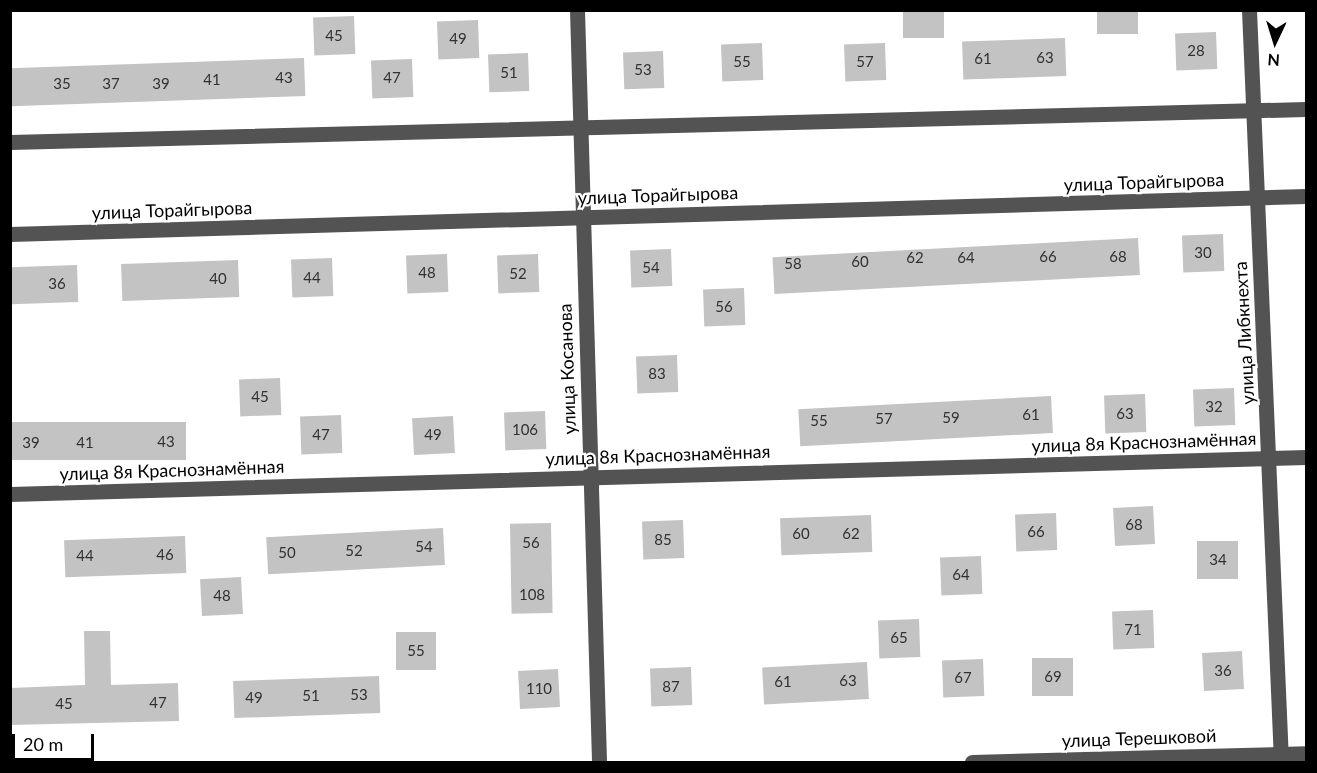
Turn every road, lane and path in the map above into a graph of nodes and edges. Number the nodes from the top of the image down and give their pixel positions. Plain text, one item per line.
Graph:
1 (577, 10) edge
2 (1249, 10) edge
3 (1306, 108) edge
4 (1254, 111) junction
5 (580, 124) junction
6 (10, 142) edge
7 (1306, 196) edge
8 (1258, 198) junction
9 (582, 217) junction
10 (10, 234) edge
11 (1306, 457) edge
12 (1269, 458) junction
13 (590, 476) junction
14 (10, 494) edge
15 (1306, 753) edge
16 (1281, 758) edge
17 (599, 762) edge
18 (972, 762) edge

1 - 5 street, улица Косанова
2 - 4 street, улица Либкнехта
3 - 4 street
4 - 5 street
4 - 8 street, улица Либкнехта
5 - 6 street
5 - 9 street, улица Косанова
7 - 8 street, улица Торайгырова
8 - 9 street, улица Торайгырова
8 - 12 street, улица Либкнехта
9 - 10 street, улица Торайгырова
9 - 13 street, улица Косанова
11 - 12 street, улица 8я Краснознамённая
12 - 13 street, улица 8я Краснознамённая
12 - 16 street, улица Либкнехта
13 - 14 street, улица 8я Краснознамённая
13 - 17 street, улица Косанова
15 - 16 street, улица Терешковой
16 - 18 street, улица Терешковой

